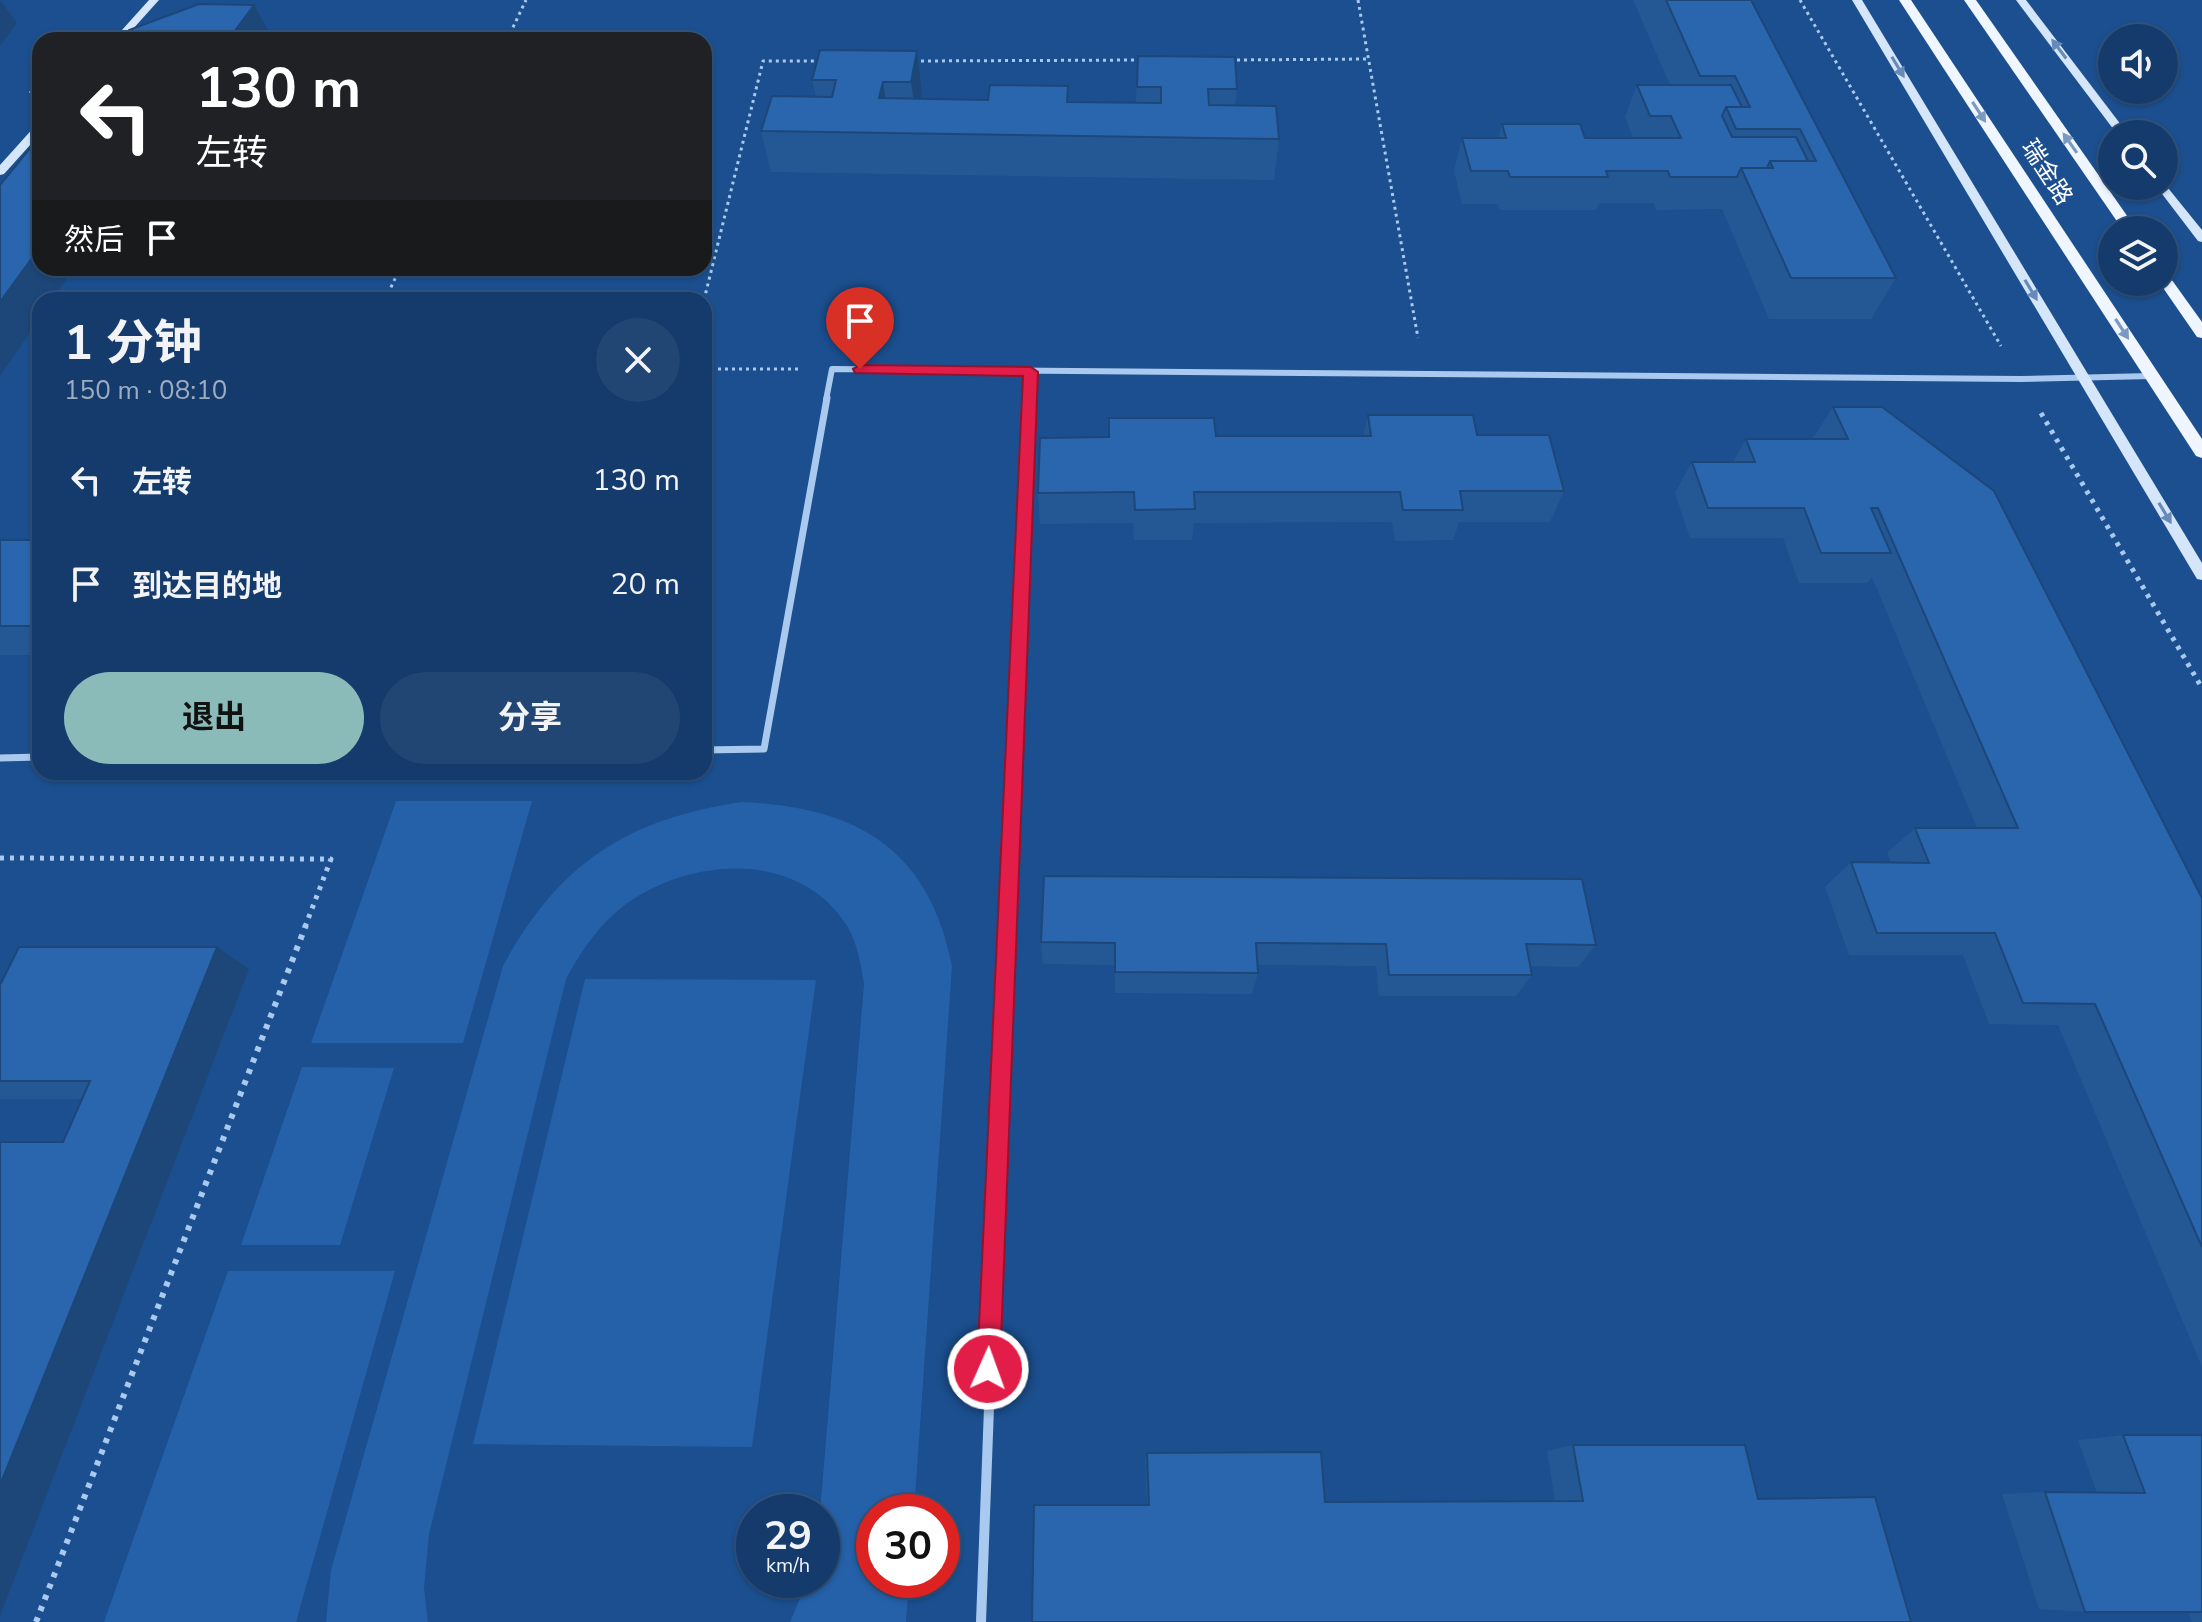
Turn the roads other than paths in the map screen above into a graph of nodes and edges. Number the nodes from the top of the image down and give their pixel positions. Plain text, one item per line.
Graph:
1 (154, 0) edge
2 (1857, 0) edge
3 (1905, 0) edge
4 (1970, 0) edge
5 (2021, 0) edge
6 (125, 32) edge
7 (2112, 120) edge
8 (32, 136) edge
9 (0, 172) edge
10 (2173, 200) edge
11 (2120, 216) edge
12 (2202, 238) edge
13 (2176, 296) edge
14 (2202, 333) edge
15 (1031, 372) junction
16 (2153, 376) junction
17 (2084, 378) junction
18 (2202, 452) edge
19 (2202, 575) edge
20 (712, 750) edge
21 (32, 757) edge
22 (0, 758) edge
23 (981, 1622) edge

1 - 6 street
2 -> 17 street
3 -> 16 main road, 瑞金路
11 -> 4 main road, 瑞金路
7 -> 5 street
8 - 9 street
10 - 12 street
13 - 14 main road
15 - 17 street
15 - 20 street
15 - 23 street
16 - 17 street
16 - 18 main road, 瑞金路
17 -> 19 street
21 - 22 street

